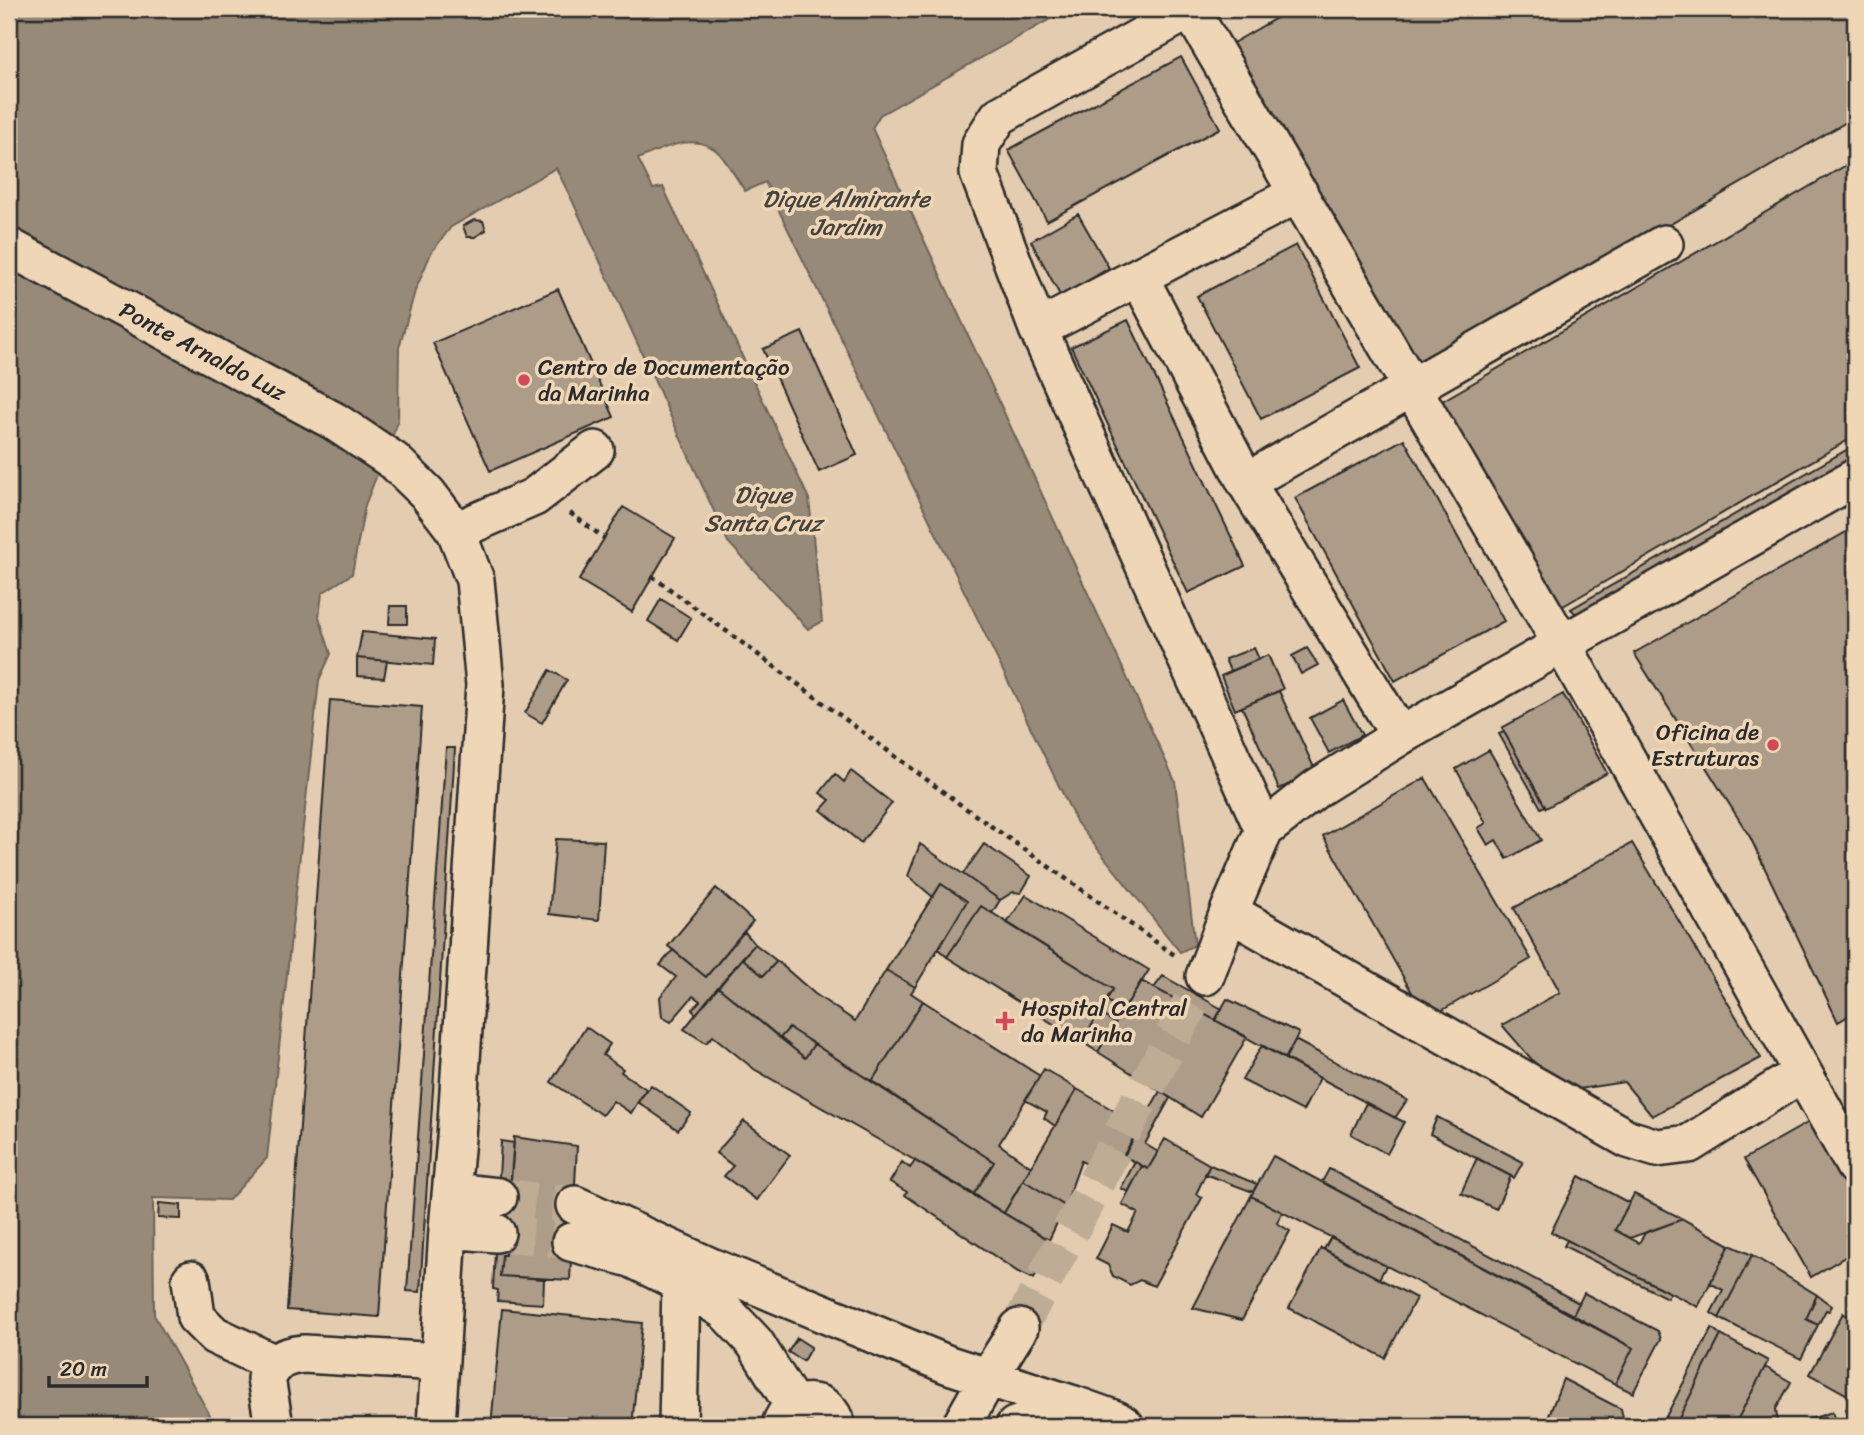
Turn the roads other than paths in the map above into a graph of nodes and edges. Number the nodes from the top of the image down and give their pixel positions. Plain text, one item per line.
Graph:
1 (1191, 9) edge
2 (1299, 193) junction
3 (1664, 244) dead end
4 (9, 247) edge
5 (1139, 277) junction
6 (1038, 329) junction
7 (1411, 388) junction
8 (595, 450) dead end
9 (1855, 478) edge
10 (1246, 482) junction
11 (456, 531) junction
12 (1562, 644) junction
13 (1400, 736) junction
14 (1264, 830) junction
15 (1229, 912) junction
16 (1205, 976) tunnel mouth
17 (1802, 1073) junction
18 (1855, 1166) edge
19 (452, 1192) junction
20 (498, 1197) tunnel mouth
21 (575, 1205) tunnel mouth
22 (448, 1229) junction
23 (496, 1233) tunnel mouth
24 (571, 1242) tunnel mouth
25 (685, 1270) junction
26 (191, 1280) dead end
27 (1019, 1328) tunnel mouth
28 (440, 1362) junction
29 (275, 1364) junction
30 (975, 1400) edge
31 (1074, 1405) junction
32 (787, 1416) edge
33 (274, 1426) edge
34 (436, 1426) edge
35 (678, 1426) edge
36 (836, 1426) edge
37 (1015, 1426) edge
38 (1125, 1426) edge

1 - 2 lane
1 - 6 lane
2 - 5 lane
2 - 7 lane
3 - 7 lane
4 - 11 lane, Ponte Arnaldo Luz
5 - 6 lane
5 - 10 lane
6 - 14 lane
7 - 10 lane
7 - 12 lane
8 - 11 lane
9 - 12 lane
10 - 13 lane
11 - 19 lane, Ponte Arnaldo Luz
12 - 13 lane
12 - 17 lane
13 - 14 lane
14 - 15 lane
15 - 16 lane
15 - 17 lane
17 - 18 lane
19 - 20 lane
19 - 22 lane, Ponte Arnaldo Luz
21 - 25 lane
22 - 23 lane
22 - 28 lane, Ponte Arnaldo Luz
24 - 25 lane
25 - 30 lane
25 - 32 lane
25 - 35 lane
26 - 29 lane
27 - 30 lane
28 - 29 lane
28 - 34 lane, Ponte Arnaldo Luz
29 - 33 lane
30 - 31 lane
30 - 37 lane
31 - 37 lane
31 - 38 lane
32 - 36 lane

